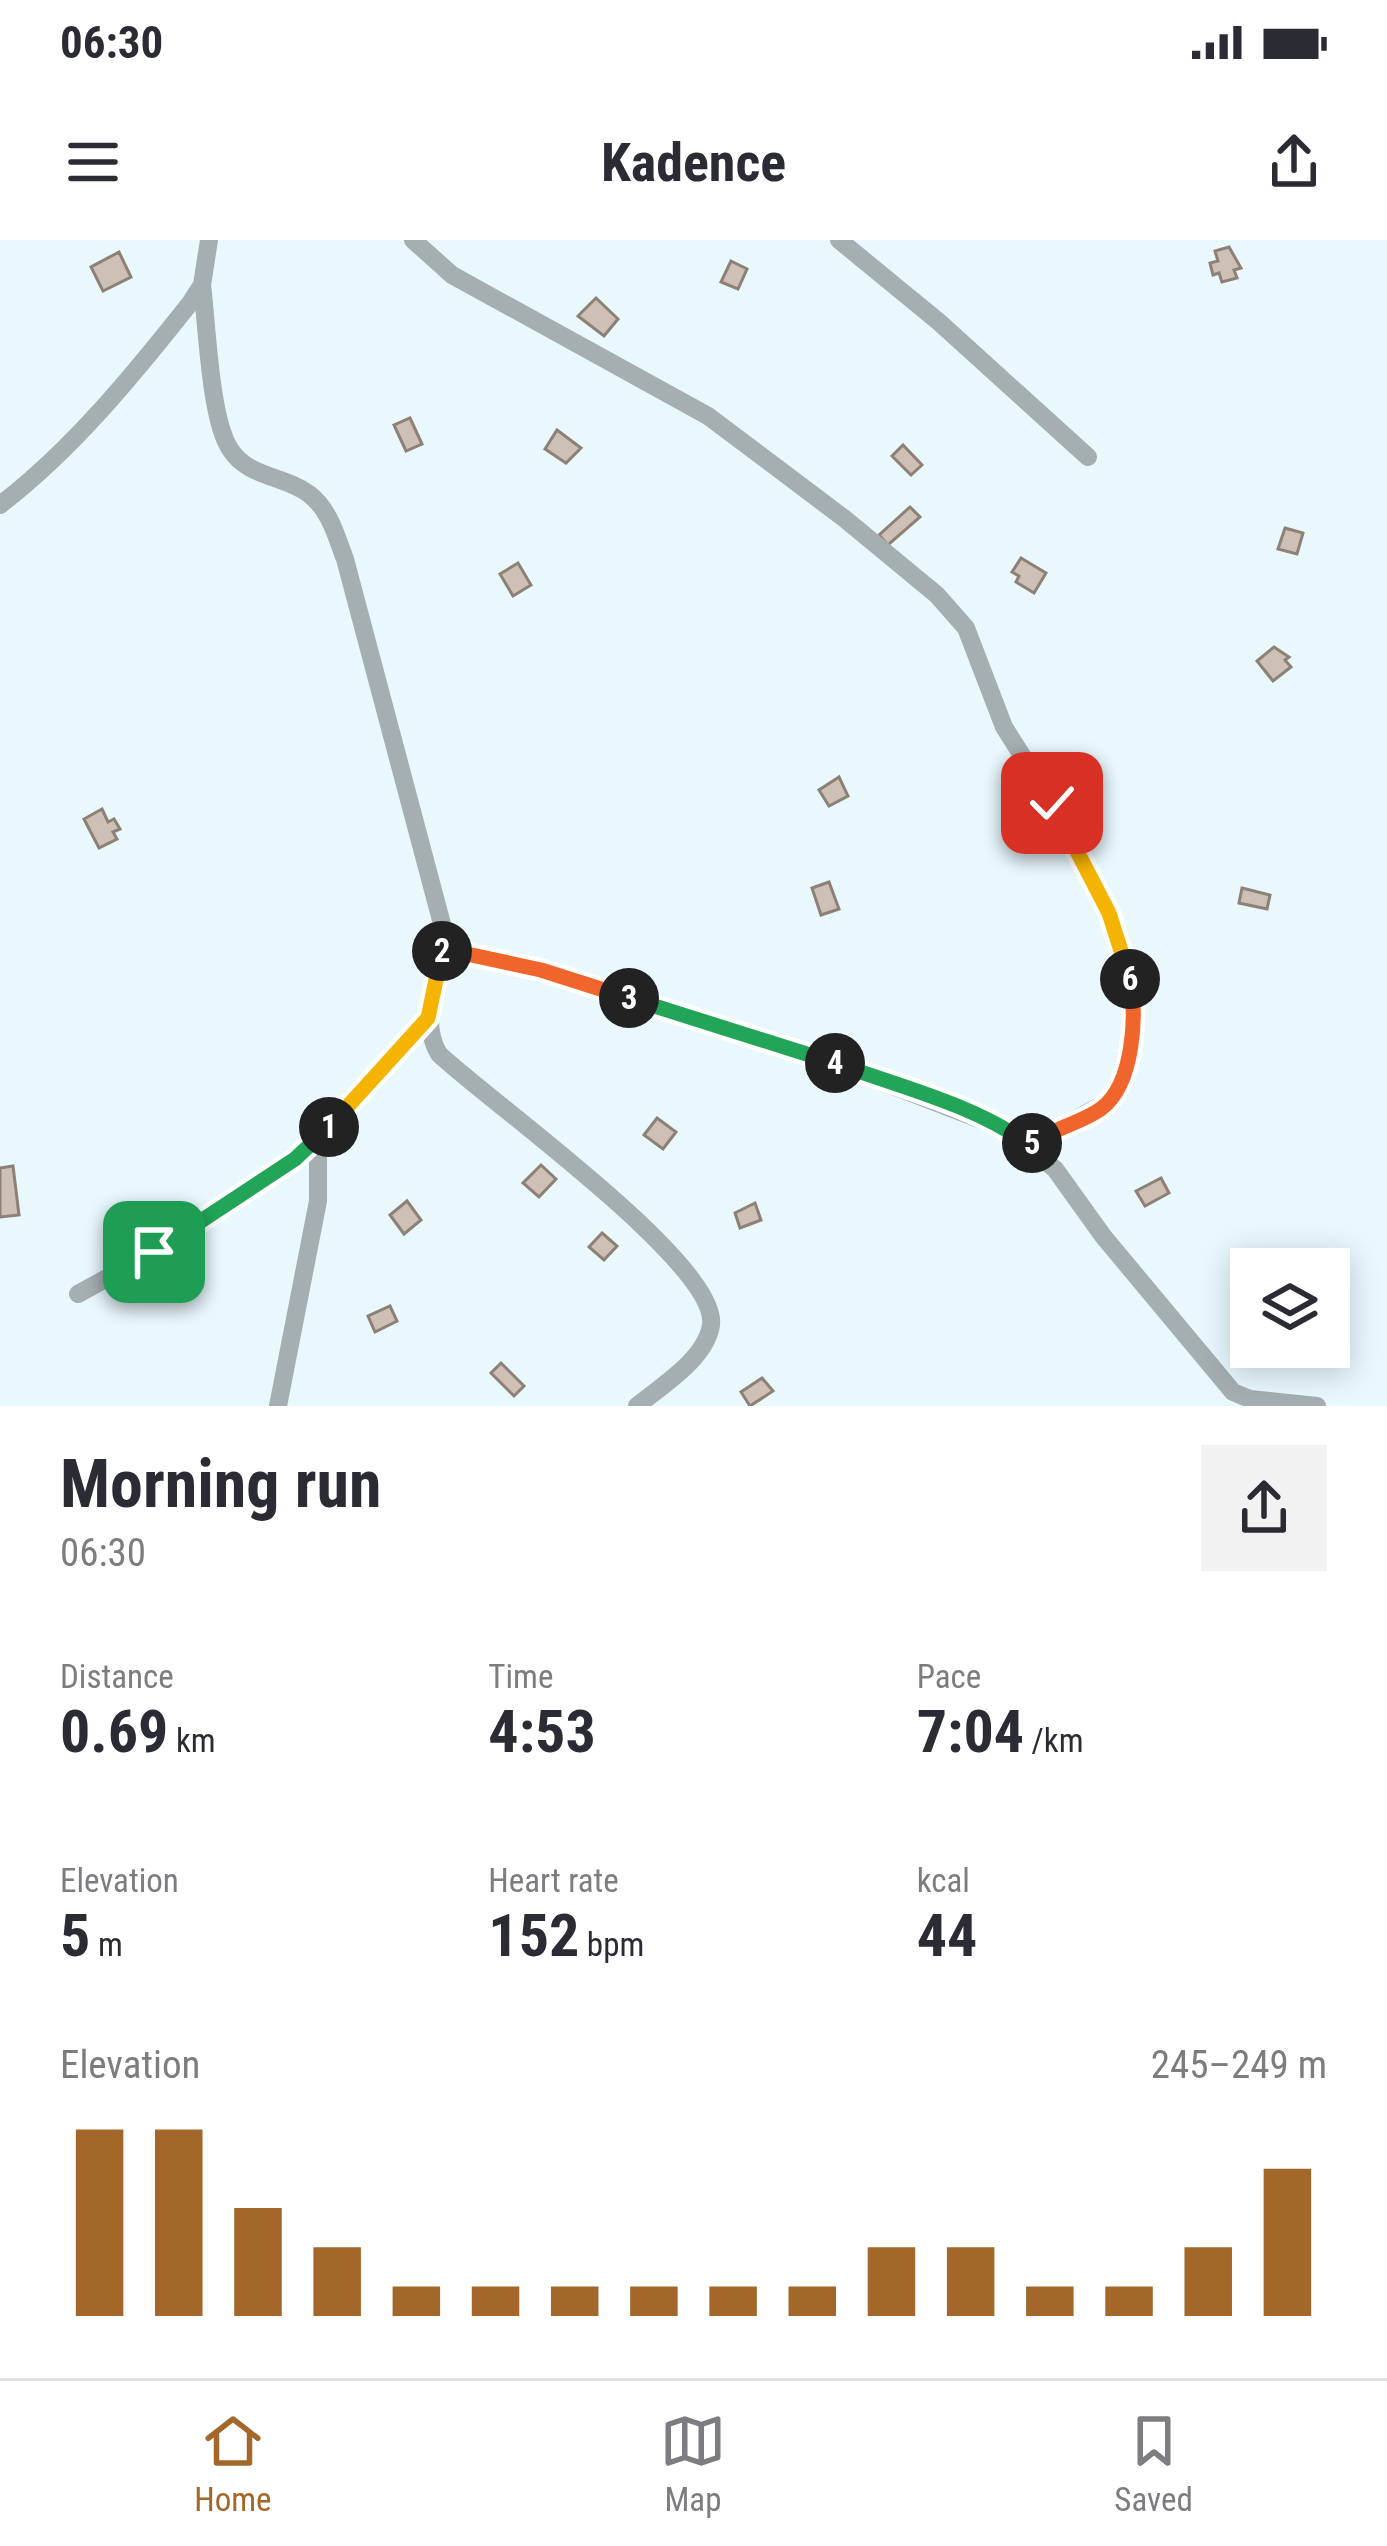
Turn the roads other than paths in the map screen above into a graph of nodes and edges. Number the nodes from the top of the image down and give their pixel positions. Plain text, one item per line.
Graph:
1 (209, 240) edge
2 (413, 240) edge
3 (838, 240) edge
4 (202, 285) junction
5 (1088, 457) dead end
6 (0, 505) edge
7 (445, 934) junction
8 (428, 1018) junction
9 (318, 1139) junction
10 (1029, 1145) junction
11 (78, 1294) dead end
12 (278, 1406) edge
13 (637, 1406) edge
14 (1317, 1406) edge

1 - 4 street
2 - 10 street
3 - 5 street
4 - 6 street
4 - 7 street
7 - 8 street
7 - 10 street
8 - 9 street
8 - 13 street
9 - 11 street
9 - 12 street
10 - 14 street

